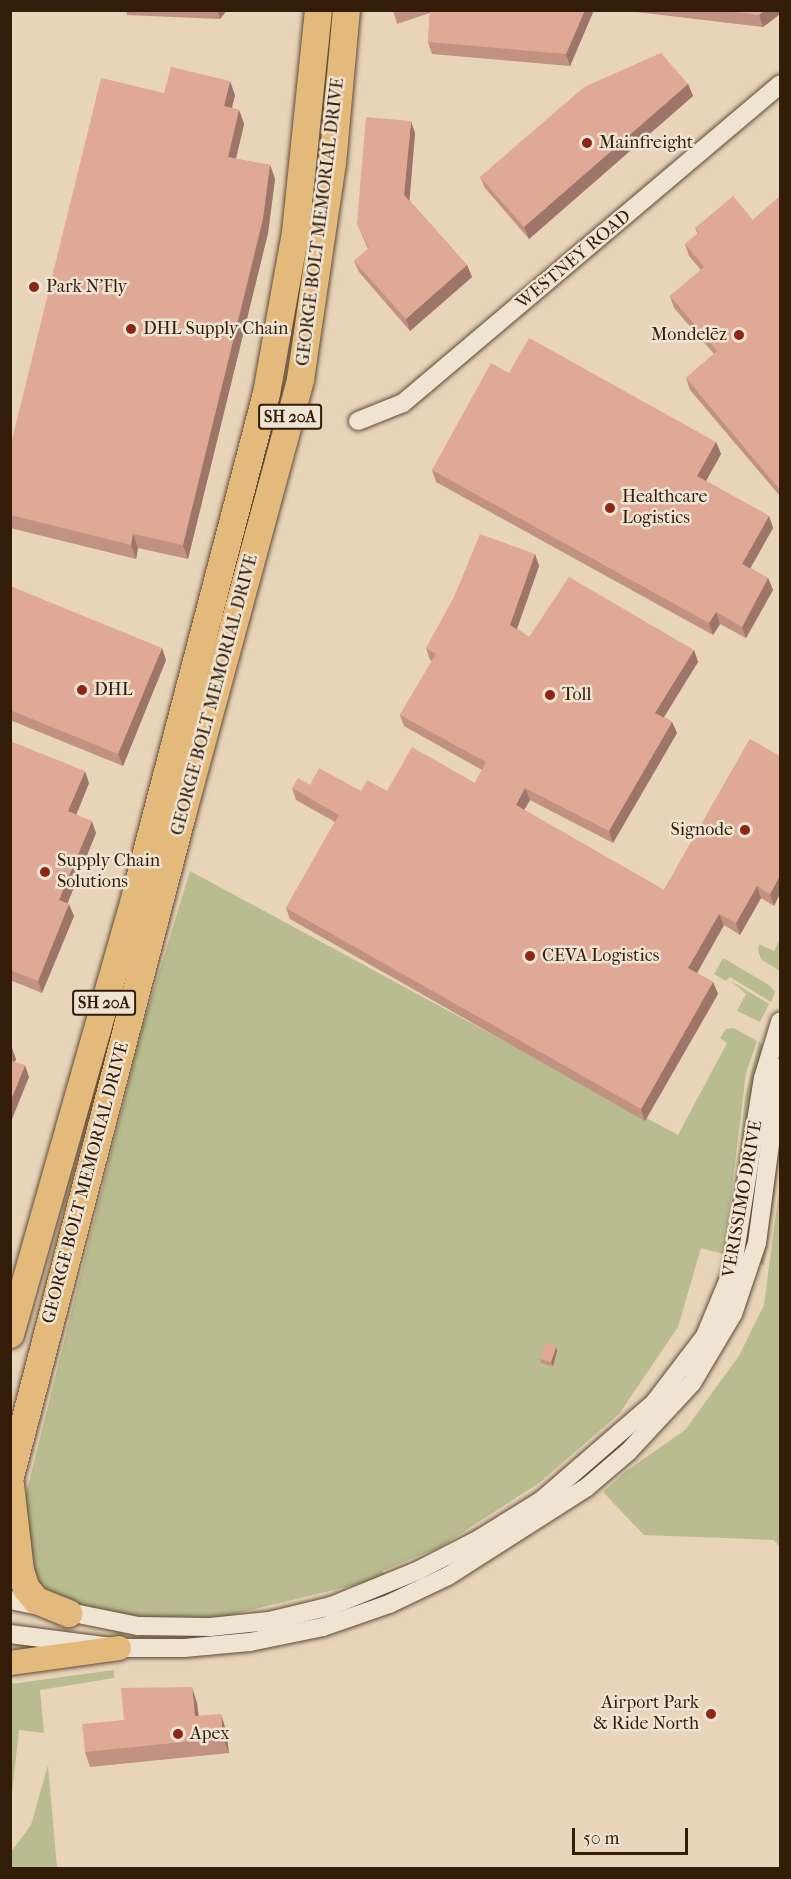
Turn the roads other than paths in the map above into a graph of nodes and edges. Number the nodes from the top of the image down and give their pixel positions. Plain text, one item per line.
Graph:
1 (318, 10) edge
2 (346, 10) edge
3 (780, 84) edge
4 (358, 421) dead end
5 (780, 1022) edge
6 (780, 1068) edge
7 (10, 1334) edge
8 (10, 1476) edge
9 (10, 1484) edge
10 (10, 1600) edge
11 (68, 1613) junction
12 (10, 1634) edge
13 (119, 1648) junction
14 (10, 1663) edge

1 - 7 highway, GEORGE BOLT MEMORIAL DRIVE / SH 20A
2 - 8 highway, GEORGE BOLT MEMORIAL DRIVE / SH 20A
3 - 4 street, WESTNEY ROAD
5 - 11 street, VERISSIMO DRIVE
6 - 13 street, VERISSIMO DRIVE
9 - 11 highway
10 - 11 street, VERISSIMO DRIVE
12 - 13 street, VERISSIMO DRIVE
13 - 14 main road

